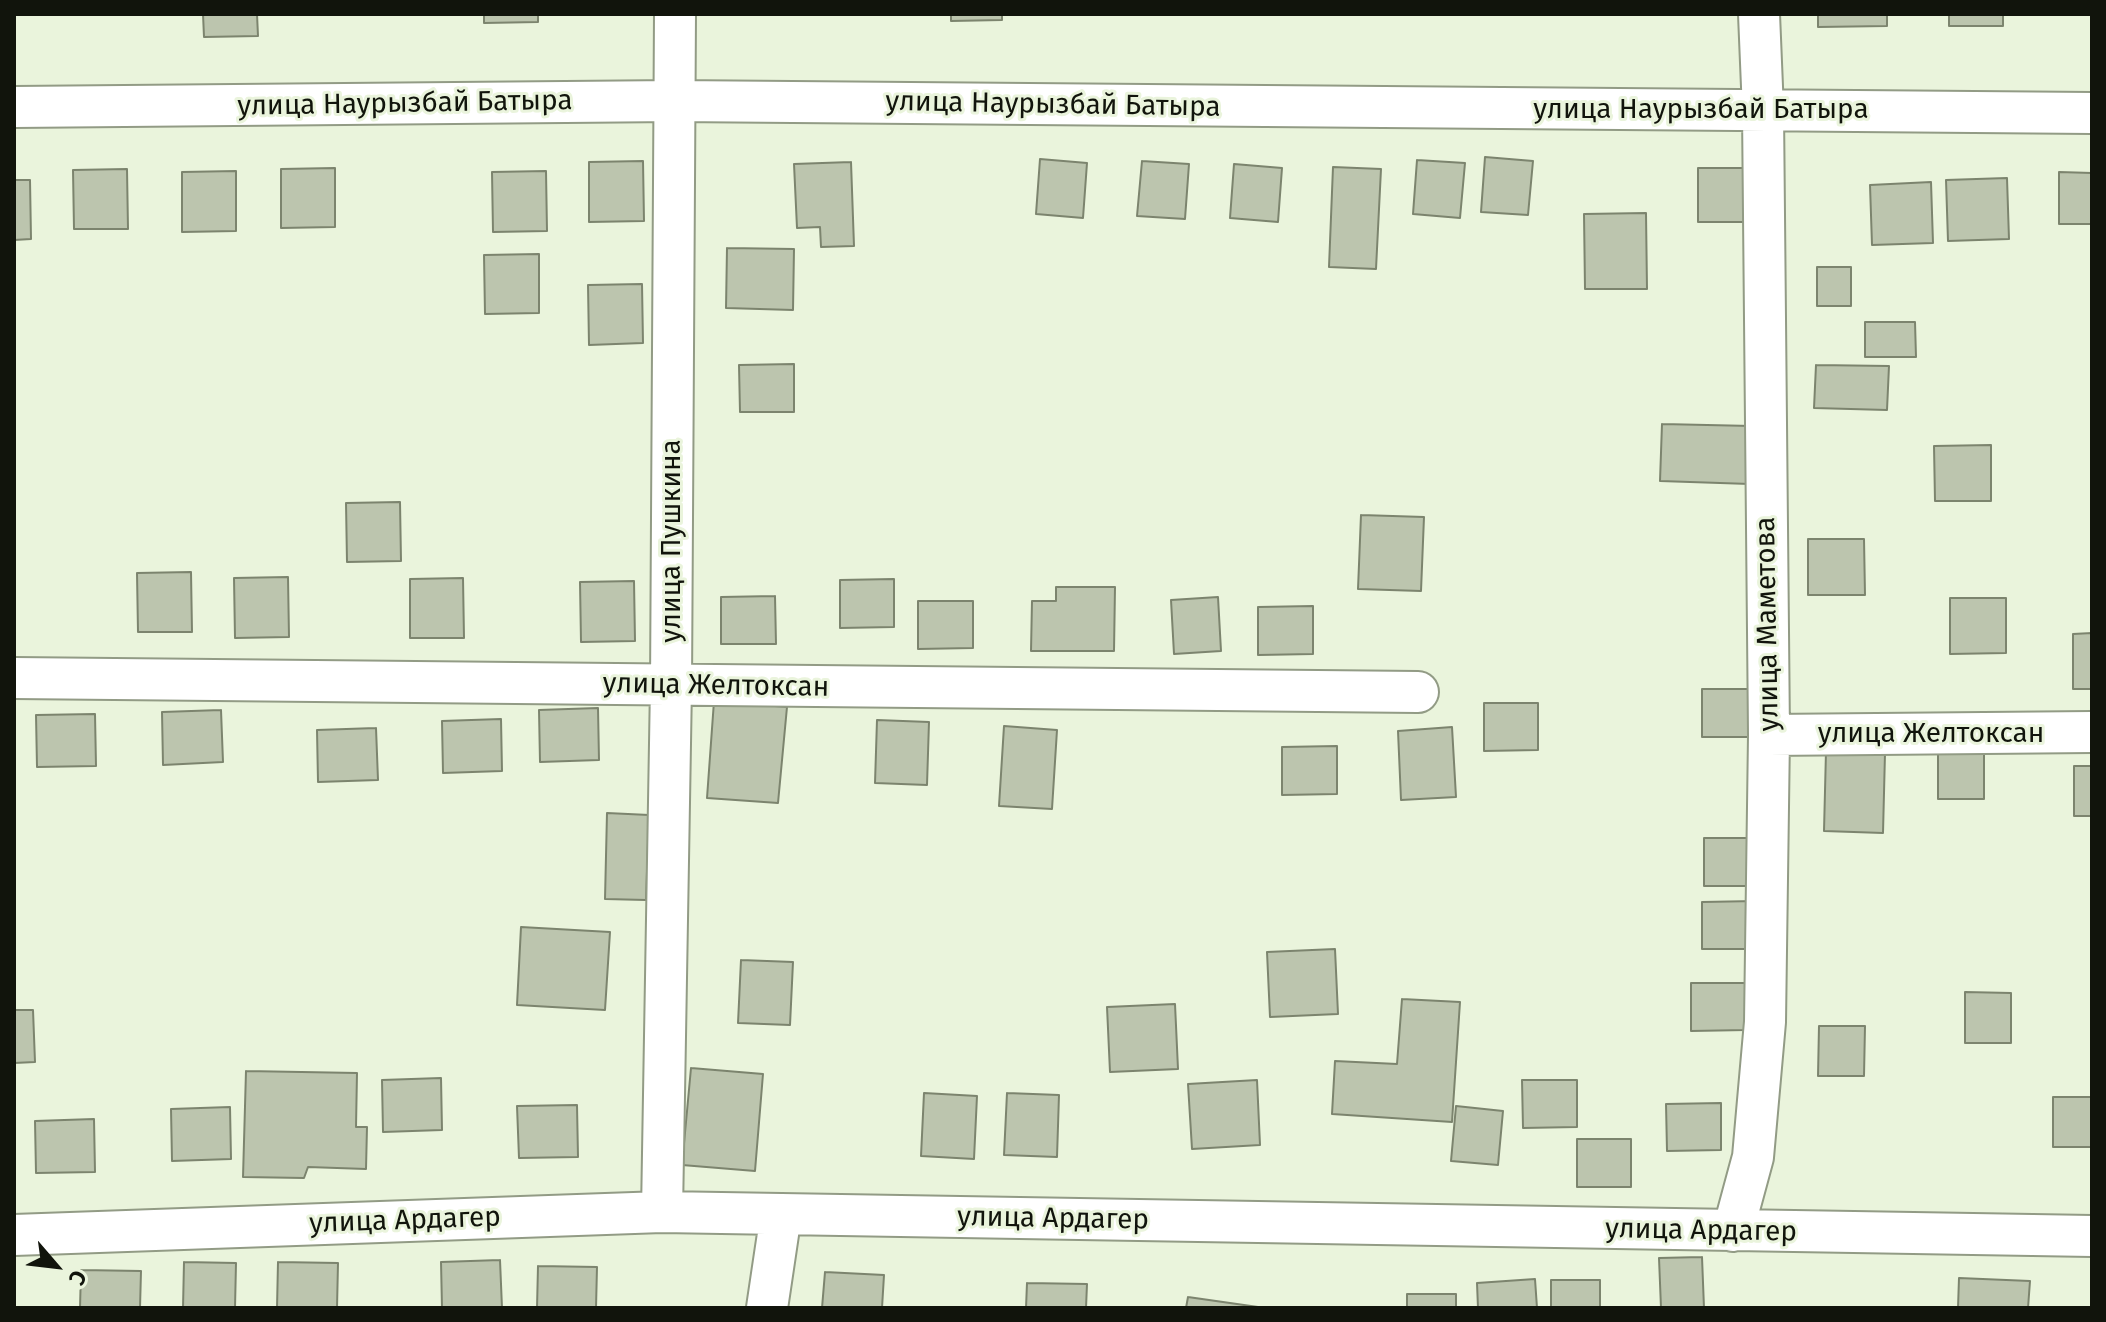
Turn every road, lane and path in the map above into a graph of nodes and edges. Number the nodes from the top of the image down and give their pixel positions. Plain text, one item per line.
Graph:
1 (675, 14) edge
2 (1759, 14) edge
3 (675, 101) junction
4 (14, 107) edge
5 (1763, 111) junction
6 (2092, 113) edge
7 (14, 678) edge
8 (671, 685) junction
9 (1418, 692) dead end
10 (2092, 732) edge
11 (1769, 735) junction
12 (662, 1212) junction
13 (781, 1214) junction
14 (1733, 1231) junction
15 (14, 1235) edge
16 (2092, 1236) edge
17 (767, 1308) edge

1 - 3 street, улица Пушкина
2 - 5 street, улица Маметова
3 - 4 street, улица Наурызбай Батыра
3 - 5 street, улица Наурызбай Батыра
3 - 8 street, улица Пушкина
5 - 6 street, улица Наурызбай Батыра
5 - 11 street, улица Маметова
7 - 8 street, улица Желтоксан
8 - 9 street, улица Желтоксан
8 - 12 street, улица Пушкина
10 - 11 street, улица Желтоксан
11 - 14 street, улица Маметова
12 - 13 street, улица Ардагер
12 - 15 street, улица Ардагер
13 - 14 street, улица Ардагер
13 - 17 street
14 - 16 street, улица Ардагер

